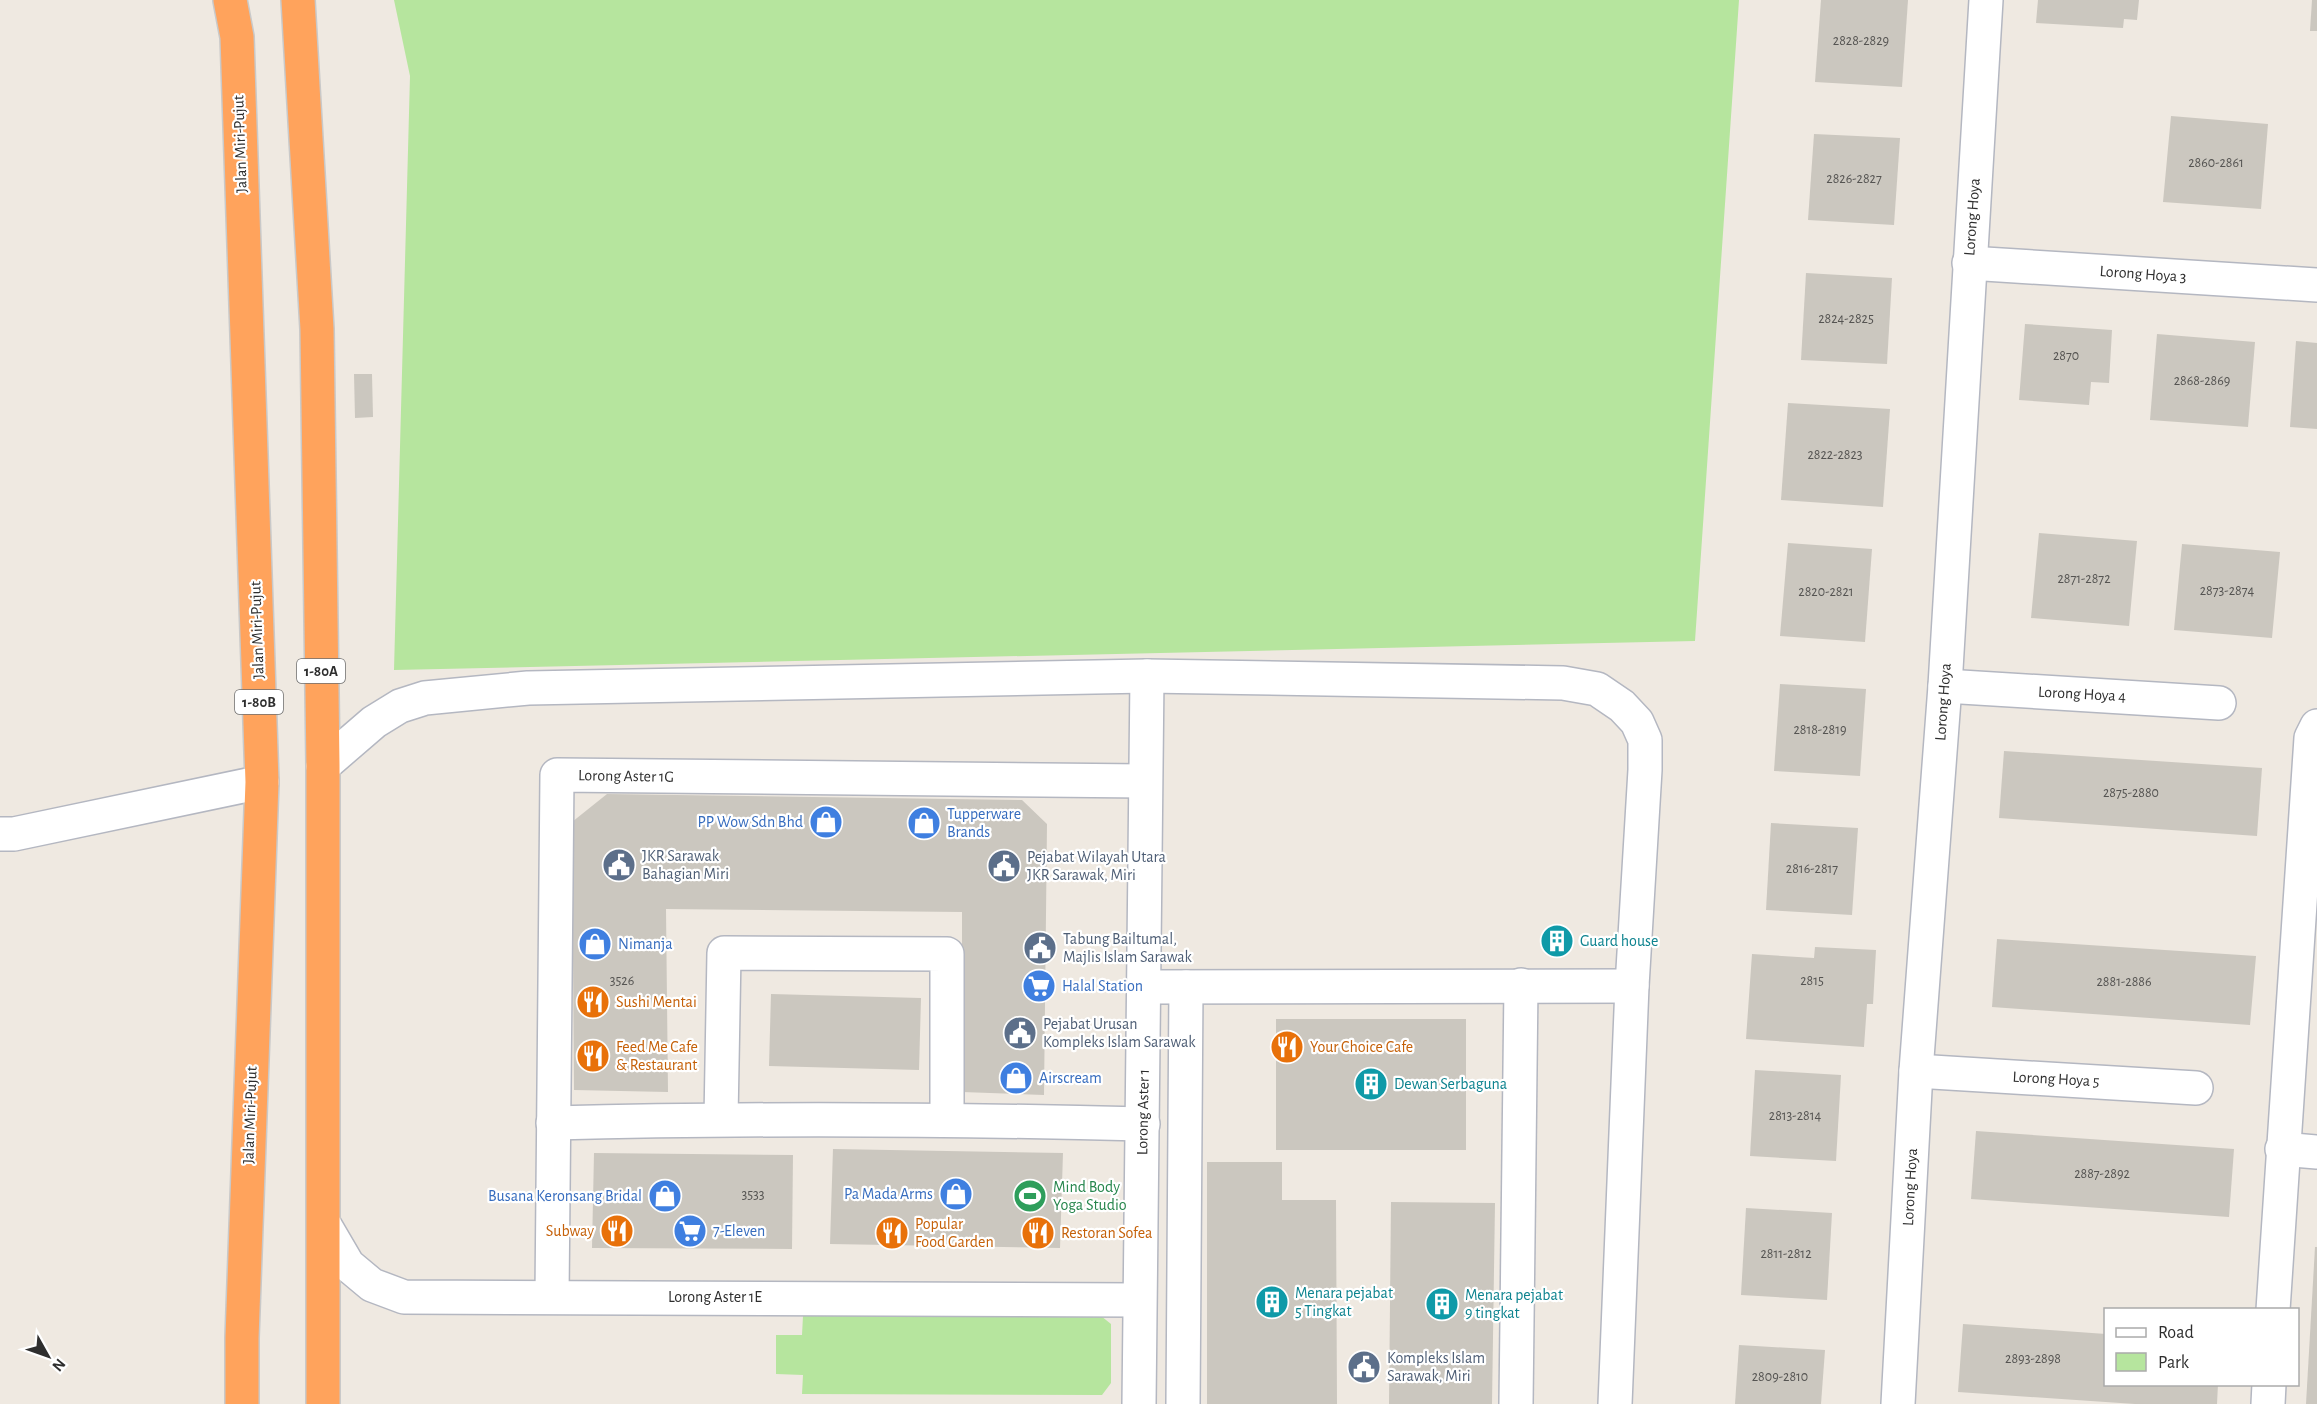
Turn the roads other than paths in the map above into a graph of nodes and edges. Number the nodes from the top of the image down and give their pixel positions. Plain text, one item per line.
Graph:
1 (230, 0) edge
2 (298, 0) edge
3 (1986, 0) edge
4 (1969, 263) junction
5 (2317, 285) edge
6 (1147, 676) junction
7 (1945, 686) junction
8 (2219, 703) dead end
9 (2317, 726) edge
10 (322, 766) junction
11 (1144, 781) junction
12 (262, 782) junction
13 (0, 834) edge
14 (1521, 986) junction
15 (1632, 986) junction
16 (1144, 987) junction
17 (1186, 987) junction
18 (1916, 1071) junction
19 (2196, 1088) dead end
20 (721, 1119) junction
21 (947, 1119) junction
22 (553, 1123) junction
23 (1143, 1124) junction
24 (2282, 1149) junction
25 (2317, 1152) edge
26 (324, 1224) junction
27 (552, 1296) junction
28 (1139, 1300) junction
29 (2273, 1308) edge
30 (2269, 1386) edge
31 (242, 1404) edge
32 (324, 1404) edge
33 (1139, 1404) edge
34 (1183, 1404) edge
35 (1516, 1404) edge
36 (1615, 1404) edge
37 (1898, 1404) edge
38 (2268, 1404) edge

1 - 12 highway, Jalan Miri-Pujut / 1-80B
2 - 10 highway, 1-80A
3 - 4 street, Lorong Hoya
4 - 5 street, Lorong Hoya 3
4 - 7 street, Lorong Hoya
6 - 10 street
6 - 11 street, Lorong Aster 1
6 - 15 street
7 - 8 street, Lorong Hoya 4
7 - 18 street, Lorong Hoya
9 - 24 street
10 - 26 highway, 1-80A
11 - 16 street, Lorong Aster 1
11 - 22 street, Lorong Aster 1G
12 - 13 street
12 - 31 highway, Jalan Miri-Pujut / 1-80B
14 - 15 street
14 - 17 street
14 - 35 street
15 - 36 street
16 - 17 street
16 - 23 street, Lorong Aster 1
17 - 34 street
18 - 19 street, Lorong Hoya 5
18 - 37 street, Lorong Hoya
20 - 21 street
20 - 21 street
20 - 22 street
21 - 23 street
22 - 27 street, Lorong Aster 1G
23 - 28 street, Lorong Aster 1
24 - 25 street
24 - 29 street
26 - 27 street, Lorong Aster 1E
26 - 32 highway, 1-80A
27 - 28 street, Lorong Aster 1E
28 - 33 street, Lorong Aster 1
30 - 38 street

